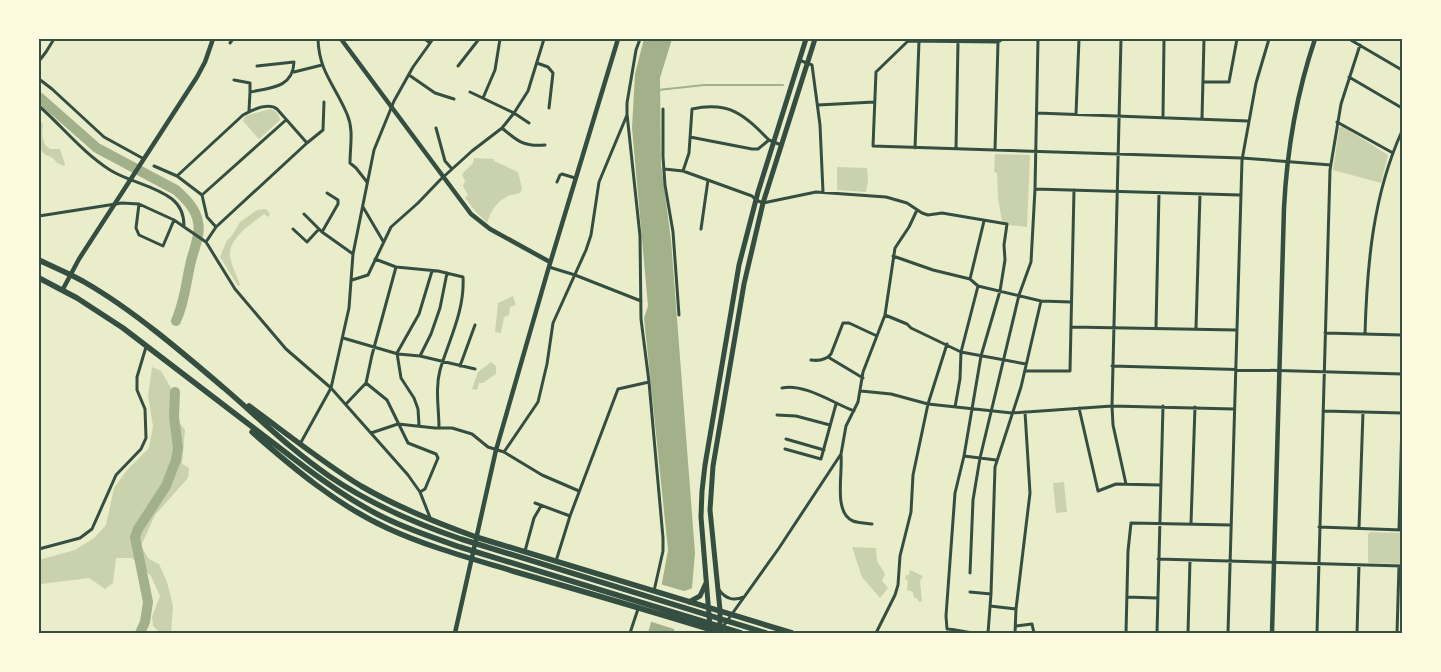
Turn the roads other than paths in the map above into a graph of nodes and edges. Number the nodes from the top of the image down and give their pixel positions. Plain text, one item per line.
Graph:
1 (54, 39) edge
2 (213, 39) edge
3 (233, 39) edge
4 (318, 39) edge
5 (341, 39) edge
6 (425, 39) edge
7 (433, 39) edge
8 (479, 39) edge
9 (500, 39) edge
10 (544, 39) edge
11 (618, 39) edge
12 (640, 39) edge
13 (806, 39) edge
14 (815, 39) edge
15 (1003, 39) edge
16 (1038, 39) edge
17 (1078, 39) edge
18 (1122, 39) edge
19 (1164, 39) edge
20 (1204, 39) edge
21 (1237, 39) edge
22 (1269, 39) edge
23 (1315, 39) edge
24 (1349, 39) edge
25 (919, 41) junction
26 (958, 42) junction
27 (998, 42) junction
28 (230, 43) dead end
29 (430, 43) junction
30 (1360, 45) junction
31 (39, 60) edge
32 (799, 60) junction
33 (537, 63) junction
34 (807, 63) junction
35 (322, 65) junction
36 (257, 66) dead end
37 (458, 66) dead end
38 (1402, 70) edge
39 (294, 72) junction
40 (409, 75) junction
41 (1349, 77) junction
42 (39, 79) edge
43 (234, 80) dead end
44 (1203, 82) junction
45 (250, 92) junction
46 (470, 92) dead end
47 (483, 98) junction
48 (454, 99) dead end
49 (324, 102) dead end
50 (874, 102) junction
51 (818, 105) junction
52 (39, 106) edge
53 (391, 106) junction
54 (549, 108) dead end
55 (1402, 108) edge
56 (663, 110) dead end
57 (249, 111) junction
58 (514, 113) junction
59 (1037, 113) junction
60 (627, 114) junction
61 (1076, 114) junction
62 (1119, 116) junction
63 (1162, 116) junction
64 (1202, 118) junction
65 (286, 120) junction
66 (1248, 121) junction
67 (1337, 122) junction
68 (529, 123) dead end
69 (436, 128) dead end
70 (502, 128) junction
71 (1402, 131) edge
72 (690, 137) junction
73 (771, 142) junction
74 (307, 143) junction
75 (545, 146) dead end
76 (781, 146) junction
77 (915, 148) junction
78 (956, 149) junction
79 (995, 150) junction
80 (1036, 152) junction
81 (1118, 154) junction
82 (1393, 154) junction
83 (1242, 158) junction
84 (144, 159) junction
85 (1287, 161) junction
86 (154, 166) dead end
87 (1331, 166) junction
88 (452, 169) junction
89 (664, 169) junction
90 (683, 171) junction
91 (176, 176) junction
92 (443, 178) junction
93 (575, 178) junction
94 (708, 180) junction
95 (557, 182) dead end
96 (367, 183) junction
97 (1035, 189) junction
98 (1074, 190) junction
99 (823, 192) junction
100 (1117, 192) junction
101 (327, 193) dead end
102 (1159, 193) junction
103 (1200, 194) junction
104 (202, 195) junction
105 (1240, 195) junction
106 (756, 200) junction
107 (763, 203) junction
108 (114, 204) junction
109 (139, 204) junction
110 (363, 206) junction
111 (917, 210) junction
112 (304, 214) dead end
113 (39, 216) edge
114 (174, 220) junction
115 (984, 220) junction
116 (186, 227) junction
117 (216, 227) junction
118 (293, 229) dead end
119 (318, 229) junction
120 (701, 229) dead end
121 (322, 232) junction
122 (204, 241) junction
123 (383, 241) junction
124 (353, 254) junction
125 (893, 256) junction
126 (375, 259) junction
127 (39, 260) edge
128 (549, 264) junction
129 (396, 267) junction
130 (432, 271) junction
131 (447, 273) junction
132 (70, 274) junction
133 (576, 275) junction
134 (39, 278) edge
135 (970, 279) junction
136 (352, 280) junction
137 (978, 286) junction
138 (63, 290) junction
139 (1000, 291) junction
140 (1019, 295) junction
141 (1041, 300) junction
142 (641, 301) junction
143 (1071, 302) junction
144 (679, 314) dead end
145 (885, 315) junction
146 (475, 325) dead end
147 (1071, 327) junction
148 (1113, 327) junction
149 (1156, 327) junction
150 (1196, 328) junction
151 (1236, 330) junction
152 (1325, 333) junction
153 (1365, 334) junction
154 (1402, 335) edge
155 (877, 336) junction
156 (343, 338) junction
157 (947, 344) junction
158 (146, 345) junction
159 (374, 346) junction
160 (961, 352) junction
161 (397, 353) junction
162 (420, 356) junction
163 (980, 356) junction
164 (828, 357) junction
165 (811, 360) dead end
166 (1002, 360) junction
167 (443, 362) junction
168 (1026, 364) junction
169 (460, 366) junction
170 (1112, 366) junction
171 (475, 369) dead end
172 (1235, 369) junction
173 (1279, 370) junction
174 (1025, 371) junction
175 (1323, 372) junction
176 (1402, 374) edge
177 (862, 378) junction
178 (649, 382) junction
179 (366, 384) junction
180 (331, 388) junction
181 (782, 388) dead end
182 (225, 389) junction
183 (861, 390) junction
184 (346, 404) junction
185 (836, 404) junction
186 (928, 404) junction
187 (223, 405) junction
188 (1112, 406) junction
189 (1163, 406) junction
190 (955, 407) junction
191 (1195, 407) junction
192 (1079, 408) junction
193 (972, 409) junction
194 (1234, 409) junction
195 (854, 411) junction
196 (991, 411) junction
197 (1323, 411) junction
198 (1012, 412) junction
199 (1025, 412) junction
200 (1362, 412) junction
201 (1402, 413) edge
202 (778, 415) dead end
203 (1402, 421) edge
204 (398, 424) junction
205 (419, 425) junction
206 (830, 425) junction
207 (439, 428) junction
208 (370, 433) junction
209 (786, 439) dead end
210 (300, 444) junction
211 (786, 449) dead end
212 (496, 450) junction
213 (824, 450) junction
214 (296, 451) junction
215 (504, 452) junction
216 (841, 454) junction
217 (964, 456) junction
218 (292, 458) junction
219 (980, 458) junction
220 (996, 460) junction
221 (297, 471) junction
222 (1126, 484) junction
223 (1160, 485) junction
224 (579, 491) junction
225 (420, 492) junction
226 (535, 503) dead end
227 (541, 506) junction
228 (570, 516) junction
229 (431, 520) junction
230 (1159, 523) junction
231 (872, 524) dead end
232 (1191, 524) junction
233 (1230, 525) junction
234 (1320, 527) junction
235 (1360, 528) junction
236 (1401, 530) edge
237 (476, 537) junction
238 (39, 549) edge
239 (525, 552) junction
240 (470, 558) junction
241 (1158, 559) junction
242 (1190, 560) junction
243 (556, 561) junction
244 (1230, 562) junction
245 (1274, 563) junction
246 (1318, 564) junction
247 (1359, 565) junction
248 (1400, 566) edge
249 (970, 573) dead end
250 (706, 582) junction
251 (717, 588) junction
252 (656, 592) junction
253 (970, 592) dead end
254 (991, 594) junction
255 (744, 596) junction
256 (1127, 597) junction
257 (1157, 598) junction
258 (689, 602) junction
259 (990, 606) junction
260 (710, 608) junction
261 (1016, 608) junction
262 (638, 609) junction
263 (720, 610) junction
264 (732, 614) junction
265 (1016, 626) junction
266 (710, 632) edge
267 (455, 633) edge
268 (630, 633) edge
269 (721, 633) edge
270 (741, 633) edge
271 (766, 633) edge
272 (792, 633) edge
273 (876, 633) edge
274 (976, 633) edge
275 (988, 633) edge
276 (1015, 633) edge
277 (1034, 633) edge
278 (1126, 633) edge
279 (1157, 633) edge
280 (1188, 633) edge
281 (1228, 633) edge
282 (1272, 633) edge
283 (1316, 633) edge
284 (1356, 633) edge
285 (1397, 633) edge

1 - 31 street
2 - 84 street
3 - 28 street
4 - 35 street
5 - 53 street
6 - 29 street
7 - 29 street
8 - 37 street
9 - 47 street
10 - 33 street
11 - 93 street
12 - 60 street
13 - 32 main road
14 - 34 main road
15 - 27 street
16 - 59 street
17 - 61 street
18 - 62 street
19 - 63 street
20 - 44 street
21 - 44 street
22 - 66 street
23 - 85 street
24 - 30 street
25 - 26 street
25 - 50 street
25 - 77 street
26 - 27 street
26 - 78 street
27 - 79 street
29 - 40 street
30 - 38 street
30 - 41 street
32 - 34 street
32 - 73 main road
33 - 54 street
33 - 58 street
34 - 51 street
34 - 76 main road
35 - 39 street
35 - 96 street
36 - 39 street
39 - 45 street
40 - 48 street
40 - 53 street
41 - 55 street
41 - 67 street
42 - 84 street
43 - 45 street
44 - 64 street
45 - 57 street
46 - 47 street
47 - 58 street
49 - 74 street
50 - 51 street
50 - 77 street
51 - 99 street
52 - 116 street
53 - 92 street
53 - 96 street
56 - 89 street
57 - 65 street
57 - 91 street
58 - 68 street
58 - 70 street
59 - 61 street
59 - 80 street
60 - 133 street
60 - 142 street
61 - 62 street
62 - 63 street
62 - 81 street
63 - 64 street
64 - 66 street
65 - 74 street
65 - 104 street
66 - 83 street
67 - 82 street
67 - 87 street
69 - 88 street
70 - 75 street
70 - 88 street
71 - 82 street
72 - 73 street
72 - 73 street
72 - 90 street
73 - 76 street
73 - 106 main road
74 - 117 street
76 - 107 main road
77 - 78 street
78 - 79 street
79 - 80 street
80 - 81 street
80 - 97 street
81 - 83 street
81 - 100 street
82 - 153 street
83 - 85 street
83 - 105 street
84 - 108 street
85 - 87 street
85 - 173 street
86 - 91 street
87 - 152 street
88 - 92 street
89 - 90 street
89 - 144 street
90 - 94 street
91 - 104 street
92 - 123 street
92 - 128 street
93 - 95 street
93 - 128 street
94 - 106 street
94 - 120 street
96 - 110 street
97 - 98 street
97 - 140 street
98 - 100 street
98 - 143 street
99 - 107 street
99 - 111 street
100 - 102 street
100 - 148 street
101 - 121 street
102 - 103 street
102 - 149 street
103 - 105 street
103 - 150 street
104 - 117 street
105 - 151 street
106 - 107 street
106 - 250 main road
107 - 251 main road
108 - 109 street
108 - 113 street
108 - 132 street
109 - 114 street
109 - 114 street
110 - 123 street
110 - 124 street
111 - 115 street
111 - 125 street
112 - 119 street
114 - 116 street
115 - 135 street
115 - 139 street
116 - 122 street
117 - 122 street
118 - 119 street
119 - 121 street
121 - 124 street
122 - 180 street
123 - 126 street
124 - 136 street
125 - 135 street
125 - 145 street
126 - 129 street
126 - 136 street
127 - 132 highway
128 - 133 street
128 - 212 street
129 - 130 street
129 - 159 street
130 - 131 street
130 - 161 street
131 - 162 street
131 - 167 street
132 - 138 street
132 - 182 highway
133 - 142 street
133 - 215 street
134 - 138 highway
135 - 137 street
136 - 156 street
137 - 139 street
137 - 160 street
138 - 158 highway
139 - 140 street
139 - 163 street
140 - 141 street
140 - 166 street
141 - 143 street
141 - 168 street
142 - 178 street
143 - 147 street
145 - 155 street
145 - 157 street
146 - 169 street
147 - 148 street
147 - 174 street
148 - 149 street
148 - 170 street
149 - 150 street
150 - 151 street
151 - 172 street
152 - 153 street
152 - 175 street
153 - 154 street
155 - 164 street
155 - 177 street
156 - 159 street
156 - 180 street
157 - 160 street
157 - 186 street
158 - 187 highway
158 - 238 street
159 - 161 street
159 - 179 street
160 - 163 street
160 - 190 street
161 - 162 street
161 - 205 street
162 - 167 street
163 - 166 street
163 - 193 street
164 - 165 street
164 - 177 street
166 - 168 street
166 - 196 street
167 - 169 street
167 - 207 street
168 - 174 street
169 - 171 street
170 - 172 street
170 - 188 street
172 - 173 street
172 - 194 street
173 - 175 street
173 - 245 street
174 - 198 street
175 - 176 street
175 - 197 street
177 - 183 street
178 - 224 street
178 - 252 street
179 - 184 street
179 - 204 street
180 - 184 street
180 - 210 street
181 - 185 street
182 - 210 highway
182 - 214 highway
183 - 186 street
183 - 195 street
184 - 208 street
185 - 195 street
185 - 206 street
186 - 190 street
186 - 273 street
187 - 218 highway
187 - 221 highway
188 - 189 street
188 - 192 street
188 - 222 street
189 - 191 street
189 - 223 street
190 - 193 street
191 - 194 street
191 - 232 street
192 - 199 street
192 - 222 street
193 - 196 street
193 - 217 street
194 - 233 street
195 - 216 street
196 - 198 street
196 - 219 street
197 - 200 street
197 - 234 street
198 - 199 street
198 - 220 street
199 - 261 street
200 - 201 street
200 - 235 street
202 - 206 street
203 - 236 street
204 - 205 street
204 - 208 street
204 - 225 street
205 - 207 street
206 - 213 street
207 - 212 street
208 - 225 street
209 - 213 street
210 - 214 highway
210 - 229 highway
211 - 213 street
212 - 215 street
212 - 237 street
214 - 218 highway
214 - 271 highway
215 - 224 street
216 - 231 street
216 - 255 street
217 - 219 street
217 - 274 street
218 - 221 highway
218 - 270 highway
219 - 220 street
219 - 249 street
220 - 254 street
221 - 240 highway
222 - 223 street
223 - 230 street
224 - 228 street
225 - 229 street
226 - 227 street
227 - 228 street
227 - 239 street
228 - 243 street
229 - 237 highway
230 - 232 street
230 - 241 street
230 - 256 street
232 - 233 street
233 - 244 street
234 - 235 street
234 - 246 street
235 - 236 street
237 - 239 highway
237 - 240 street
239 - 243 highway
240 - 262 highway
240 - 267 street
241 - 242 street
241 - 257 street
242 - 244 street
242 - 280 street
243 - 252 highway
244 - 245 street
244 - 281 street
245 - 246 street
245 - 282 street
246 - 247 street
246 - 283 street
247 - 248 street
247 - 284 street
248 - 285 street
250 - 258 main road
250 - 260 main road
251 - 255 street
251 - 263 main road
252 - 258 highway
253 - 254 street
254 - 259 street
255 - 264 street
256 - 257 street
256 - 278 street
257 - 279 street
258 - 260 highway
259 - 261 street
259 - 275 street
260 - 263 highway
260 - 266 main road
261 - 265 street
262 - 266 highway
262 - 268 street
263 - 264 highway
263 - 269 main road
264 - 269 street
264 - 272 highway
265 - 276 street
265 - 277 street
266 - 269 highway

